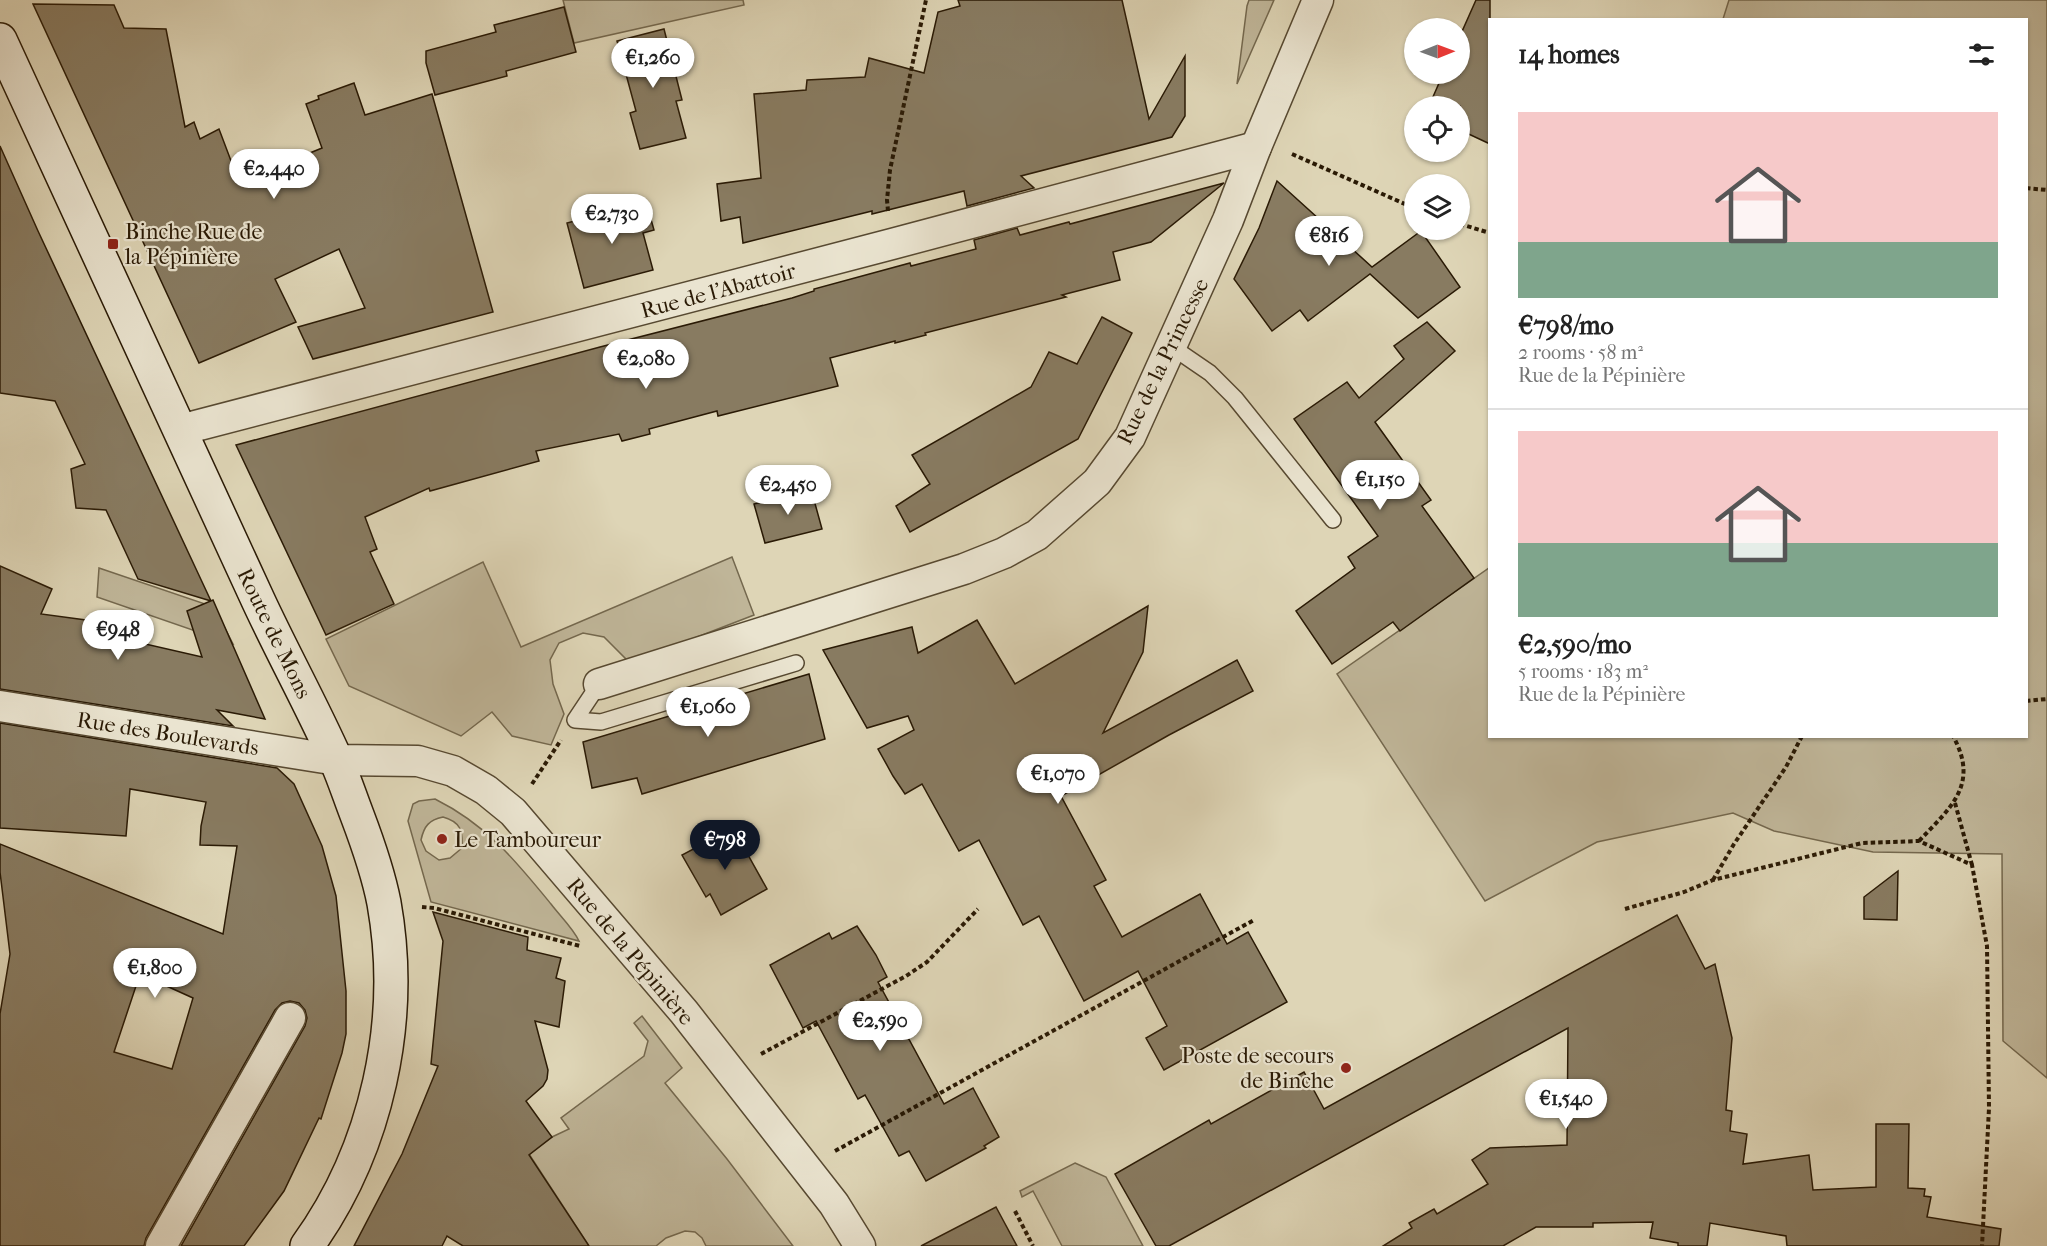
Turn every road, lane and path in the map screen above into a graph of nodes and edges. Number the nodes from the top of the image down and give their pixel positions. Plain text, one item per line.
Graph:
1 (926, 0) edge
2 (1317, 0) edge
3 (0, 40) edge
4 (1256, 147) junction
5 (2028, 188) edge
6 (2047, 190) edge
7 (1404, 204) edge
8 (1470, 227) edge
9 (1488, 232) edge
10 (892, 244) junction
11 (1172, 347) junction
12 (180, 430) junction
13 (1333, 520) dead end
14 (796, 663) dead end
15 (599, 684) joint
16 (2047, 699) edge
17 (2028, 700) edge
18 (0, 706) edge
19 (575, 720) junction
20 (1801, 738) edge
21 (1954, 738) edge
22 (337, 760) junction
23 (1955, 802) junction
24 (513, 812) junction
25 (1918, 842) junction
26 (1972, 866) junction
27 (1713, 880) junction
28 (384, 903) junction
29 (978, 909) dead end
30 (1625, 909) dead end
31 (1254, 920) dead end
32 (639, 959) junction
33 (290, 1018) dead end
34 (730, 1070) junction
35 (844, 1146) dead end
36 (1015, 1211) dead end
37 (160, 1246) edge
38 (307, 1246) edge
39 (860, 1246) edge
40 (1033, 1246) edge
41 (1982, 1246) edge

1 - 10 path
2 - 4 street, Rue de la Princesse
3 - 12 main road, Route de Mons
4 - 7 path
4 - 10 street, Rue de l'Abattoir
4 - 11 street, Rue de la Princesse
5 - 6 path
8 - 9 path
10 - 12 street, Rue de l'Abattoir
11 - 13 lane
11 - 15 street, Rue de la Princesse
12 - 22 main road, Route de Mons
14 - 19 lane
15 - 19 lane
16 - 17 path
18 - 22 street, Rue des Boulevards
19 - 24 path
20 - 27 path
21 - 23 path
22 - 24 street, Rue de la Pépinière
22 - 28 main road, Route de Mons
23 - 25 path
23 - 26 path
24 - 32 street, Rue de la Pépinière
25 - 26 path
25 - 27 path
26 - 41 path
27 - 30 path
28 - 32 path
28 - 38 main road, Route de Mons
29 - 34 path
31 - 35 path
32 - 34 street, Rue de la Pépinière
33 - 37 street
34 - 39 street, Rue de la Pépinière
36 - 40 path

